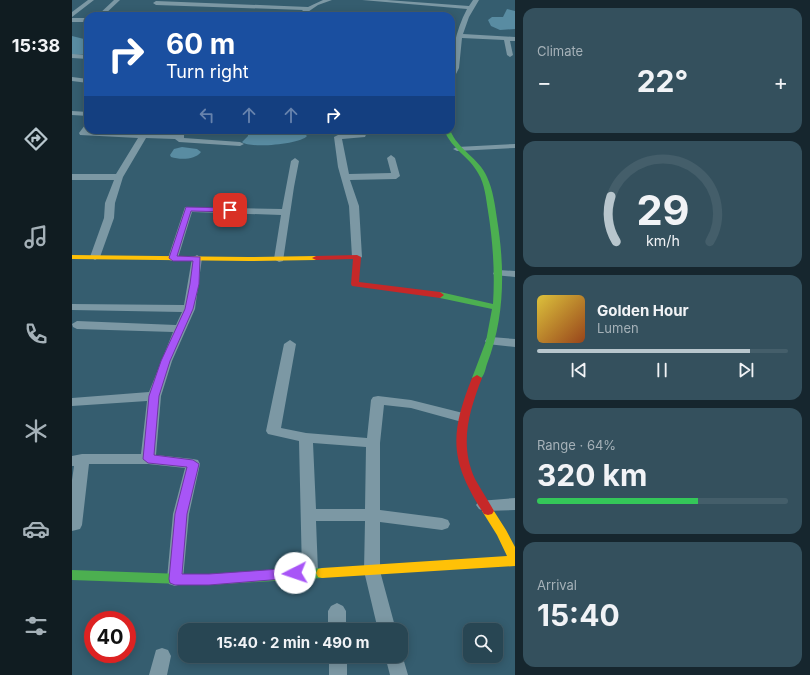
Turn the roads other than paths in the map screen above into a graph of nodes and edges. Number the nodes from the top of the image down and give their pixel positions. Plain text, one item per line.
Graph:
1 (91, 0) edge
2 (117, 0) edge
3 (329, 0) edge
4 (365, 0) edge
5 (476, 0) edge
6 (157, 2) edge
7 (284, 4) junction
8 (256, 8) edge
9 (308, 8) junction
10 (471, 8) junction
11 (104, 12) edge
12 (153, 12) edge
13 (210, 12) edge
14 (289, 12) edge
15 (303, 12) edge
16 (72, 15) edge
17 (72, 20) edge
18 (84, 20) edge
19 (459, 32) junction
20 (508, 39) junction
21 (515, 40) edge
22 (455, 45) edge
23 (455, 53) edge
24 (510, 55) dead end
25 (72, 56) edge
26 (84, 57) edge
27 (455, 69) edge
28 (72, 79) edge
29 (80, 80) junction
30 (84, 80) edge
31 (72, 86) edge
32 (72, 113) edge
33 (84, 114) edge
34 (103, 134) edge
35 (362, 134) edge
36 (448, 134) edge
37 (143, 136) junction
38 (240, 144) dead end
39 (515, 146) edge
40 (457, 149) junction
41 (391, 158) dead end
42 (295, 161) dead end
43 (72, 177) edge
44 (119, 177) junction
45 (345, 177) junction
46 (286, 212) junction
47 (72, 257) edge
48 (95, 257) junction
49 (357, 257) junction
50 (173, 258) junction
51 (197, 258) junction
52 (279, 258) junction
53 (498, 273) junction
54 (515, 274) edge
55 (72, 307) edge
56 (496, 307) junction
57 (189, 309) junction
58 (77, 324) dead end
59 (181, 328) junction
60 (491, 341) junction
61 (515, 343) edge
62 (290, 344) dead end
63 (154, 396) junction
64 (72, 402) edge
65 (462, 417) junction
66 (306, 438) junction
67 (373, 444) junction
68 (148, 459) junction
69 (77, 460) edge
70 (515, 504) edge
71 (484, 505) junction
72 (309, 515) junction
73 (372, 515) junction
74 (442, 524) dead end
75 (74, 525) dead end
76 (515, 560) edge
77 (372, 571) junction
78 (310, 572) junction
79 (72, 575) edge
80 (175, 579) junction
81 (337, 611) dead end
82 (337, 623) edge
83 (385, 623) edge
84 (162, 656) dead end
85 (338, 663) edge
86 (396, 663) edge
87 (158, 675) edge
88 (338, 675) edge
89 (399, 675) edge

1 - 16 street
2 - 11 street
3 - 9 street
4 - 10 street
5 - 10 street
6 - 8 street
6 - 12 street
7 - 8 street
7 - 9 street
7 - 14 street
8 - 13 street
9 - 15 street
10 - 19 street
17 - 18 street
19 - 20 street
19 - 22 street
20 - 21 street
20 - 24 street
23 - 27 street
25 - 26 street
28 - 29 street
29 - 30 street
29 - 31 street
32 - 33 street
34 - 37 street
35 - 45 street
36 - 40 street
37 - 38 street
37 - 44 street
39 - 40 street
40 - 53 street
41 - 45 street
42 - 46 street
43 - 44 street
44 - 48 street
45 - 49 street
46 - 50 street
46 - 52 street
47 - 48 street
48 - 50 street
49 - 52 street
49 - 56 street
50 - 51 street
51 - 52 street
51 - 57 street
53 - 54 street
53 - 56 street
55 - 57 street
56 - 60 street
57 - 59 street
58 - 59 street
59 - 63 street
60 - 61 street
60 - 65 street
62 - 66 street
63 - 64 street
63 - 68 street
65 - 67 street
65 - 71 street
66 - 67 street
66 - 72 street
67 - 73 street
68 - 69 street
68 - 80 street
69 - 75 street
70 - 71 street
71 - 76 street
72 - 73 street
72 - 78 street
73 - 74 street
73 - 77 street
76 - 77 street
77 - 78 street
77 - 83 street
78 - 80 street
79 - 80 street
81 - 82 street
84 - 87 street
85 - 88 street
86 - 89 street

